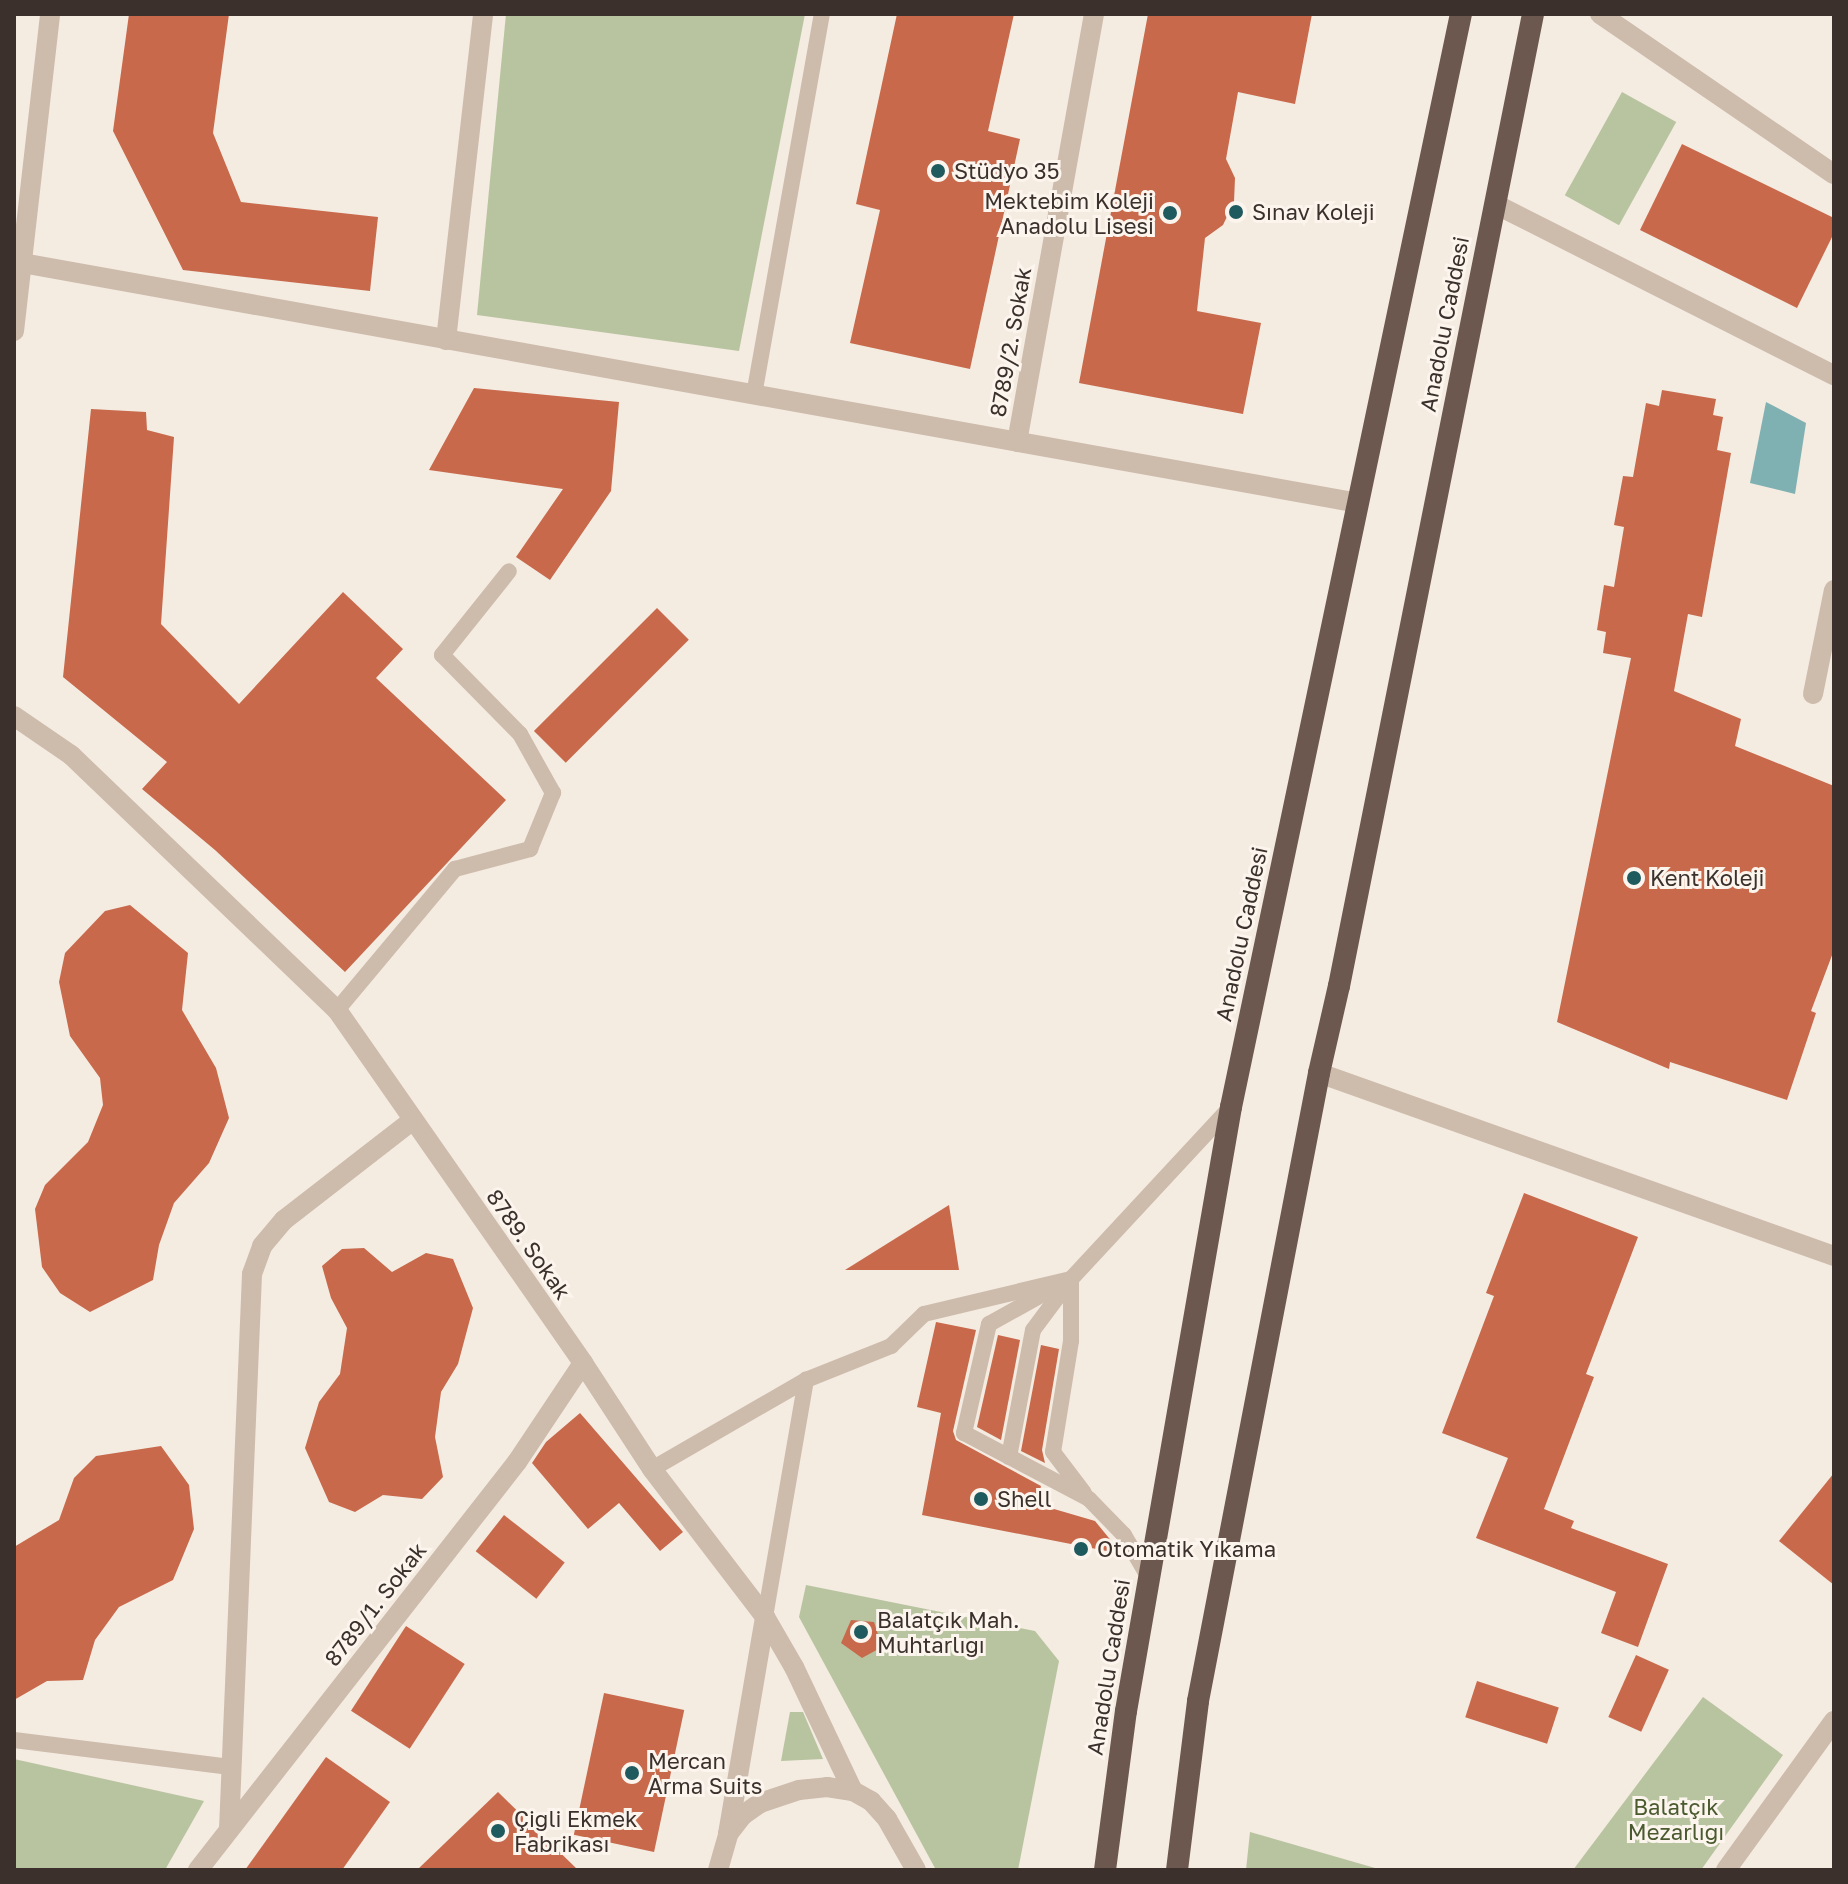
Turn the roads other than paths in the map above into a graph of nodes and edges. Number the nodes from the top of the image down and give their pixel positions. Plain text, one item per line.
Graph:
1 (50, 14) edge
2 (483, 14) edge
3 (822, 14) edge
4 (1094, 14) edge
5 (1461, 14) edge
6 (1533, 14) edge
7 (1600, 14) edge
8 (1834, 174) edge
9 (1495, 204) junction
10 (22, 263) junction
11 (14, 331) edge
12 (446, 340) junction
13 (1834, 375) edge
14 (754, 395) junction
15 (1017, 442) junction
16 (1358, 503) junction
17 (509, 571) dead end
18 (1834, 590) edge
19 (1813, 694) dead end
20 (14, 716) edge
21 (337, 1010) junction
22 (1319, 1073) junction
23 (1231, 1107) junction
24 (413, 1120) junction
25 (1834, 1256) edge
26 (1071, 1279) junction
27 (583, 1363) junction
28 (806, 1380) junction
29 (1009, 1457) junction
30 (652, 1469) junction
31 (1089, 1499) junction
32 (1149, 1578) junction
33 (765, 1617) junction
34 (1834, 1721) edge
35 (14, 1740) edge
36 (232, 1767) junction
37 (853, 1791) junction
38 (229, 1830) junction
39 (728, 1834) junction
40 (198, 1870) edge
41 (718, 1870) edge
42 (916, 1870) edge
43 (1105, 1870) edge
44 (1177, 1870) edge
45 (1726, 1870) edge

1 - 10 street
2 - 12 street
3 - 14 lane
4 - 15 street, 8789/2. Sokak
5 - 16 highway, Anadolu Caddesi
6 - 9 highway, Anadolu Caddesi
7 - 8 street
9 - 13 street
9 - 22 highway, Anadolu Caddesi
10 - 11 street
10 - 12 street
12 - 14 street
14 - 15 street
15 - 16 street
16 - 23 highway, Anadolu Caddesi
17 - 21 lane
18 - 19 street
20 - 21 street, 8789. Sokak
21 - 24 street, 8789. Sokak
22 - 25 street
22 - 44 highway, Anadolu Caddesi
23 - 26 lane
23 - 32 highway, Anadolu Caddesi
24 - 27 street, 8789. Sokak
24 - 36 street
26 - 28 lane
26 - 29 lane
26 - 29 lane
26 - 31 lane
27 - 30 street, 8789. Sokak
27 - 38 street, 8789/1. Sokak
28 - 30 lane
28 - 33 lane
29 - 31 lane
30 - 33 street, 8789. Sokak
31 - 32 lane
32 - 43 highway, Anadolu Caddesi
33 - 37 street, 8789. Sokak
33 - 39 street
34 - 45 street
35 - 36 lane
36 - 38 street
37 - 39 street
37 - 42 street, 8789. Sokak
38 - 40 street, 8789/1. Sokak
39 - 41 street

